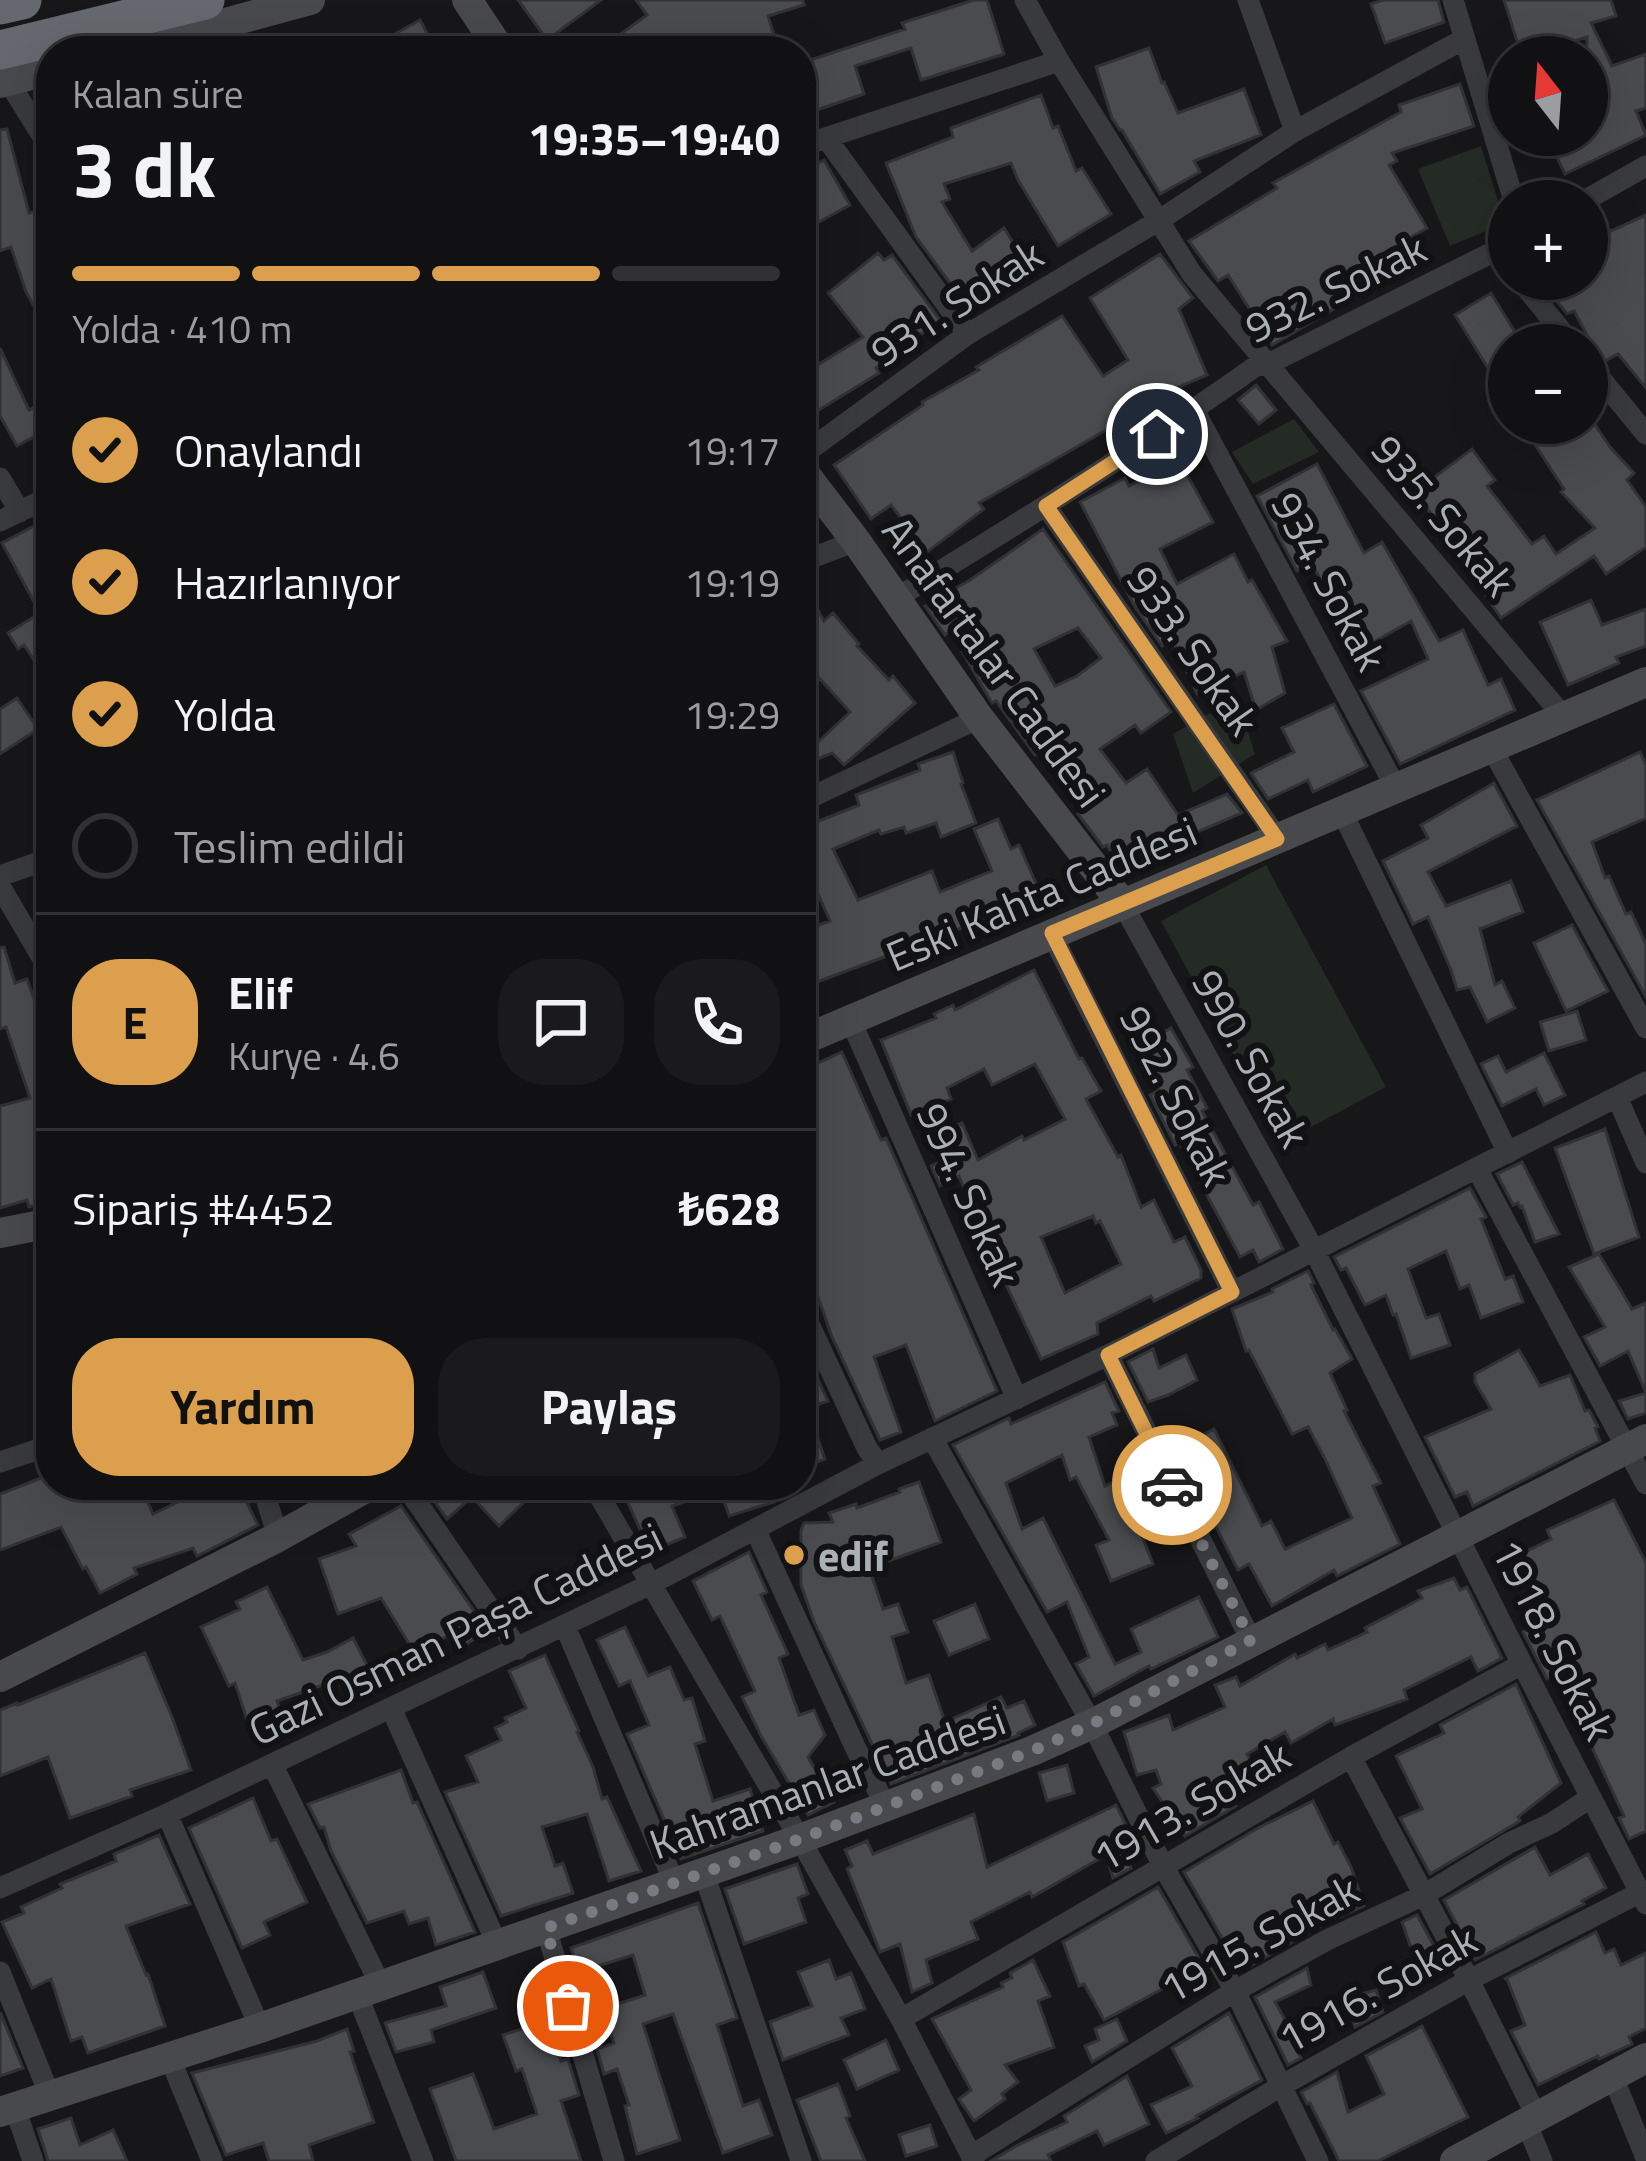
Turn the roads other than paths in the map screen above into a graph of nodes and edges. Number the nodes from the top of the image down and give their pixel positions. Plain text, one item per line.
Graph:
1 (22, 0) edge
2 (310, 0) edge
3 (466, 0) edge
4 (1025, 0) edge
5 (1248, 0) edge
6 (1453, 0) edge
7 (0, 5) edge
8 (214, 26) edge
9 (167, 36) edge
10 (177, 36) edge
11 (491, 36) edge
12 (1464, 39) junction
13 (1059, 62) junction
14 (36, 64) edge
15 (36, 70) edge
16 (2, 71) edge
17 (36, 126) edge
18 (1295, 131) junction
19 (827, 139) junction
20 (816, 142) edge
21 (1646, 166) edge
22 (1508, 180) edge
23 (1608, 187) edge
24 (1158, 220) junction
25 (1488, 262) edge
26 (1536, 300) edge
27 (1556, 324) edge
28 (968, 334) junction
29 (1266, 365) junction
30 (1608, 388) edge
31 (1194, 410) junction
32 (1646, 434) edge
33 (816, 445) edge
34 (0, 478) edge
35 (816, 489) edge
36 (1046, 506) junction
37 (10, 517) edge
38 (856, 541) junction
39 (816, 556) edge
40 (895, 599) junction
41 (1646, 682) edge
42 (1563, 716) junction
43 (979, 718) junction
44 (1492, 749) junction
45 (1396, 788) junction
46 (816, 795) edge
47 (1342, 812) junction
48 (1277, 839) junction
49 (36, 863) edge
50 (0, 876) edge
51 (0, 886) edge
52 (1122, 903) junction
53 (1052, 933) junction
54 (36, 947) edge
55 (851, 1021) junction
56 (1646, 1028) edge
57 (816, 1035) edge
58 (1646, 1082) edge
59 (1617, 1097) junction
60 (1508, 1153) junction
61 (1646, 1163) edge
62 (1477, 1169) junction
63 (36, 1225) edge
64 (0, 1233) edge
65 (1315, 1250) junction
66 (1232, 1292) junction
67 (816, 1339) edge
68 (1108, 1355) junction
69 (1017, 1399) junction
70 (932, 1438) junction
71 (1637, 1444) edge
72 (36, 1450) edge
73 (0, 1462) edge
74 (878, 1464) junction
75 (1646, 1484) edge
76 (816, 1496) edge
77 (267, 1500) edge
78 (344, 1500) edge
79 (415, 1500) edge
80 (602, 1500) edge
81 (809, 1500) edge
82 (755, 1528) junction
83 (1459, 1536) junction
84 (278, 1537) junction
85 (651, 1584) junction
86 (565, 1626) junction
87 (1251, 1640) junction
88 (518, 1649) junction
89 (1522, 1664) junction
90 (0, 1677) edge
91 (392, 1708) junction
92 (1092, 1724) junction
93 (1351, 1757) junction
94 (272, 1764) junction
95 (1590, 1798) junction
96 (886, 1806) junction
97 (167, 1814) junction
98 (800, 1839) junction
99 (1163, 1866) junction
100 (688, 1877) junction
101 (0, 1888) edge
102 (1424, 1895) junction
103 (1643, 1898) edge
104 (546, 1928) junction
105 (498, 1946) junction
106 (0, 1972) edge
107 (1468, 1980) junction
108 (369, 1990) junction
109 (1235, 1991) junction
110 (902, 2019) junction
111 (260, 2028) junction
112 (169, 2056) junction
113 (1646, 2058) edge
114 (1612, 2075) junction
115 (1281, 2086) junction
116 (50, 2096) junction
117 (8, 2110) edge
118 (1531, 2119) junction
119 (973, 2158) edge
120 (1646, 2158) edge
121 (33, 2161) edge
122 (212, 2161) edge
123 (423, 2161) edge
124 (614, 2161) edge
125 (801, 2161) edge
126 (1156, 2161) edge
127 (1318, 2161) edge
128 (1455, 2161) edge
129 (1542, 2161) edge

1 - 7 highway
2 - 8 street
3 - 11 street
4 - 13 street
5 - 18 street
6 - 12 street
8 - 9 highway
8 - 10 street
12 - 18 street, 931. Sokak
12 - 22 street
13 - 19 street
13 - 24 street
14 - 16 highway
15 - 16 street
16 - 17 street
18 - 24 street, 931. Sokak
19 - 20 street
19 - 28 street
21 - 23 street
24 - 28 street, 931. Sokak
24 - 29 street, 935. Sokak
25 - 29 street, 932. Sokak
26 - 27 street
28 - 33 street, 931. Sokak
29 - 31 street, 932. Sokak
29 - 42 street, 935. Sokak
30 - 32 street
31 - 36 street, 932. Sokak
31 - 45 street, 934. Sokak
34 - 37 street
35 - 38 street, Anafartalar Caddesi
36 - 40 street, 932. Sokak
36 - 48 street, 933. Sokak
38 - 39 street
38 - 40 street, Anafartalar Caddesi
40 - 43 street, Anafartalar Caddesi
41 - 42 street, Eski Kahta Caddesi
42 - 44 street, Eski Kahta Caddesi
43 - 46 street
43 - 52 street, Anafartalar Caddesi
44 - 45 street, Eski Kahta Caddesi
44 - 56 street
45 - 47 street, Eski Kahta Caddesi
47 - 48 street, Eski Kahta Caddesi
47 - 60 street
48 - 52 street, Eski Kahta Caddesi
49 - 50 street
51 - 54 street
52 - 53 street, Eski Kahta Caddesi
52 - 65 street, 990. Sokak
53 - 55 street, Eski Kahta Caddesi
53 - 66 street, 992. Sokak
55 - 57 street, Eski Kahta Caddesi
55 - 69 street, 994. Sokak
58 - 59 street, Gazi Osman Paşa Caddesi
59 - 60 street, Gazi Osman Paşa Caddesi
59 - 61 street
60 - 62 street, Gazi Osman Paşa Caddesi
62 - 65 street, Gazi Osman Paşa Caddesi
62 - 71 street
63 - 64 street
65 - 66 street, Gazi Osman Paşa Caddesi
65 - 83 street, 990. Sokak
66 - 68 street, Gazi Osman Paşa Caddesi
67 - 74 street
68 - 69 street, Gazi Osman Paşa Caddesi
68 - 87 street
69 - 70 street, Gazi Osman Paşa Caddesi
70 - 74 street, Gazi Osman Paşa Caddesi
70 - 92 street
71 - 75 street
71 - 83 street, Kahramanlar Caddesi
72 - 73 street
74 - 76 street, Gazi Osman Paşa Caddesi
77 - 84 street
78 - 84 street
79 - 88 street
80 - 85 street
81 - 82 street, Gazi Osman Paşa Caddesi
82 - 85 street, Gazi Osman Paşa Caddesi
82 - 96 street
83 - 87 street, Kahramanlar Caddesi
83 - 89 street, 1918. Sokak
84 - 90 street
85 - 86 street, Gazi Osman Paşa Caddesi
85 - 98 street
86 - 88 street, Gazi Osman Paşa Caddesi
86 - 100 street
87 - 92 street, Kahramanlar Caddesi
88 - 91 street, Gazi Osman Paşa Caddesi
89 - 93 street, 1913. Sokak
89 - 95 street, 1918. Sokak
91 - 94 street, Gazi Osman Paşa Caddesi
91 - 105 street
92 - 96 street, Kahramanlar Caddesi
92 - 99 street
93 - 99 street, 1913. Sokak
93 - 102 street
94 - 97 street, Gazi Osman Paşa Caddesi
94 - 108 street
95 - 102 street, 1915. Sokak
95 - 103 street, 1918. Sokak
96 - 98 street, Kahramanlar Caddesi
97 - 101 street, Gazi Osman Paşa Caddesi
97 - 111 street
98 - 100 street, Kahramanlar Caddesi
98 - 110 street
99 - 109 street
99 - 110 street, 1913. Sokak
100 - 104 street, Kahramanlar Caddesi
100 - 125 street
102 - 107 street
102 - 109 street, 1915. Sokak
103 - 107 street, 1916. Sokak
104 - 105 street, Kahramanlar Caddesi
104 - 124 street
105 - 108 street, Kahramanlar Caddesi
106 - 116 street
107 - 115 street, 1916. Sokak
107 - 118 street
108 - 111 street, Kahramanlar Caddesi
108 - 123 street
109 - 115 street
109 - 119 street, 1915. Sokak
110 - 119 street
111 - 112 street, Kahramanlar Caddesi
112 - 116 street, Kahramanlar Caddesi
112 - 122 street
113 - 114 street
114 - 118 street
114 - 120 street
115 - 126 street, 1916. Sokak
115 - 127 street
116 - 117 street, Kahramanlar Caddesi
117 - 121 street
118 - 128 street
118 - 129 street

